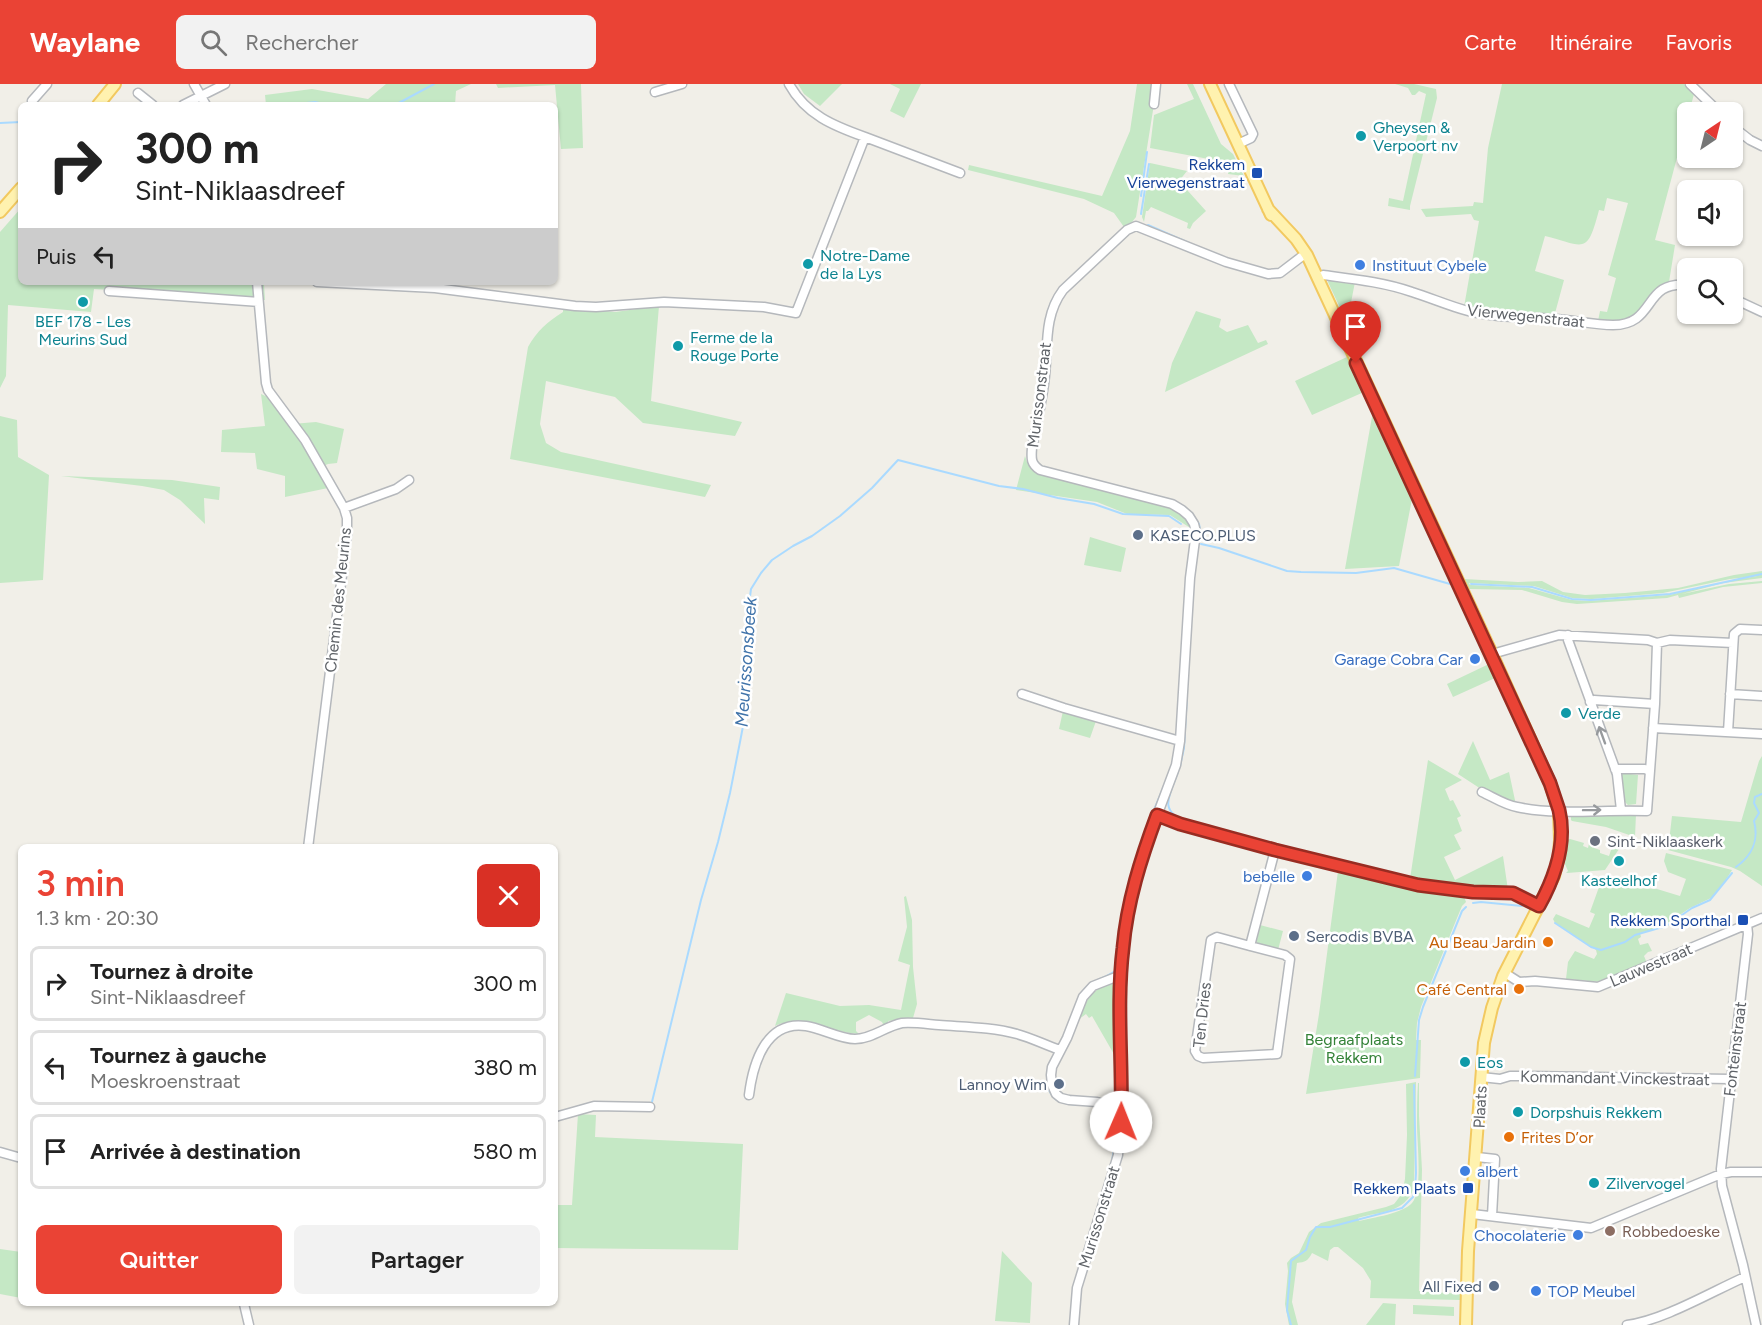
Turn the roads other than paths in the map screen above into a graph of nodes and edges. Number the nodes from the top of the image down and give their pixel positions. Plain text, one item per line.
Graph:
1 (47, 84) edge
2 (115, 84) edge
3 (194, 84) edge
4 (225, 84) edge
5 (682, 84) edge
6 (789, 84) edge
7 (1156, 84) edge
8 (1210, 84) edge
9 (1229, 84) edge
10 (1690, 84) edge
11 (655, 92) dead end
12 (138, 93) dead end
13 (201, 96) junction
14 (32, 101) dead end
15 (100, 102) edge
16 (149, 102) edge
17 (189, 102) edge
18 (204, 102) edge
19 (1709, 102) edge
20 (1154, 104) dead end
21 (1743, 135) edge
22 (865, 137) junction
23 (1238, 144) junction
24 (1762, 146) edge
25 (960, 173) dead end
26 (18, 191) edge
27 (18, 200) edge
28 (0, 212) edge
29 (0, 221) edge
30 (1304, 256) junction
31 (1317, 278) junction
32 (1677, 284) edge
33 (257, 285) edge
34 (376, 285) edge
35 (109, 291) dead end
36 (258, 302) junction
37 (1743, 303) edge
38 (1762, 312) edge
39 (409, 480) dead end
40 (344, 508) junction
41 (1762, 630) edge
42 (1568, 635) junction
43 (1657, 643) junction
44 (1733, 643) junction
45 (1492, 654) junction
46 (1022, 694) dead end
47 (1730, 694) junction
48 (1762, 696) edge
49 (1590, 702) junction
50 (1655, 704) junction
51 (1653, 728) junction
52 (1728, 732) junction
53 (1762, 734) edge
54 (1180, 741) junction
55 (1615, 769) junction
56 (1649, 771) junction
57 (1482, 792) dead end
58 (1621, 810) junction
59 (1561, 811) junction
60 (1157, 815) junction
61 (308, 844) edge
62 (1275, 850) junction
63 (1539, 906) junction
64 (1762, 918) edge
65 (1747, 924) junction
66 (1250, 946) junction
67 (1121, 975) junction
68 (1506, 976) junction
69 (1060, 1050) junction
70 (1481, 1077) junction
71 (1500, 1079) joint
72 (1731, 1079) junction
73 (749, 1095) dead end
74 (650, 1107) dead end
75 (1121, 1108) junction
76 (558, 1117) edge
77 (0, 1152) edge
78 (18, 1157) edge
79 (1477, 1157) junction
80 (1762, 1172) edge
81 (1721, 1174) junction
82 (1472, 1214) junction
83 (1492, 1216) junction
84 (1745, 1277) junction
85 (244, 1306) edge
86 (1757, 1319) edge
87 (249, 1325) edge
88 (1074, 1325) edge
89 (1466, 1325) edge
90 (1627, 1325) edge

1 - 14 street
2 - 15 main road
3 - 13 street
4 - 13 street
5 - 11 street
6 - 22 street
7 - 20 street
8 - 23 main road
9 - 23 street
10 - 19 street
12 - 16 street
13 - 17 street
13 - 18 street
21 - 24 street
22 - 25 street
22 - 34 street
23 - 30 main road
26 - 28 main road
27 - 29 main road
30 - 31 main road
30 - 54 street, Murissonstraat
31 - 32 street, Vierwegenstraat
31 - 45 main road
33 - 36 street, Chemin des Meurins
35 - 36 street
36 - 40 street, Chemin des Meurins
37 - 38 street
39 - 40 street
40 - 61 street, Chemin des Meurins
41 - 44 street
42 - 43 street
42 - 45 street
42 - 49 street
43 - 44 street
43 - 50 street
44 - 47 street
45 - 59 main road
46 - 54 street
47 - 48 street
47 - 52 street
49 - 50 street
55 -> 49 street
50 - 51 street
51 - 52 street
51 - 56 street
52 - 53 street
54 - 60 street, Murissonstraat
55 - 56 street
55 - 58 street
56 - 58 street
57 - 59 street
59 -> 58 street
59 - 63 main road
60 - 62 street
60 - 67 street, Murissonstraat
62 - 63 street
62 - 66 street
63 - 68 main road
64 - 65 street, Lauwestraat
65 - 68 street, Lauwestraat
65 - 72 street, Fonteinstraat
66 - 66 street, Ten Dries
67 - 69 street
67 - 75 street, Murissonstraat
68 - 70 main road
69 - 73 street
69 - 75 street
70 - 71 street, Plaats
70 - 79 main road, Plaats
71 - 72 street, Kommandant Vinckestraat
72 - 81 street, Fonteinstraat
74 - 76 street
75 - 88 street, Murissonstraat
77 - 78 street
79 - 82 main road, Plaats
79 - 83 street
80 - 81 street
81 - 83 street
81 - 84 street, Fonteinstraat
82 - 83 street
82 - 89 main road, Plaats
84 - 86 street, Fonteinstraat
84 - 90 street
85 - 87 street

